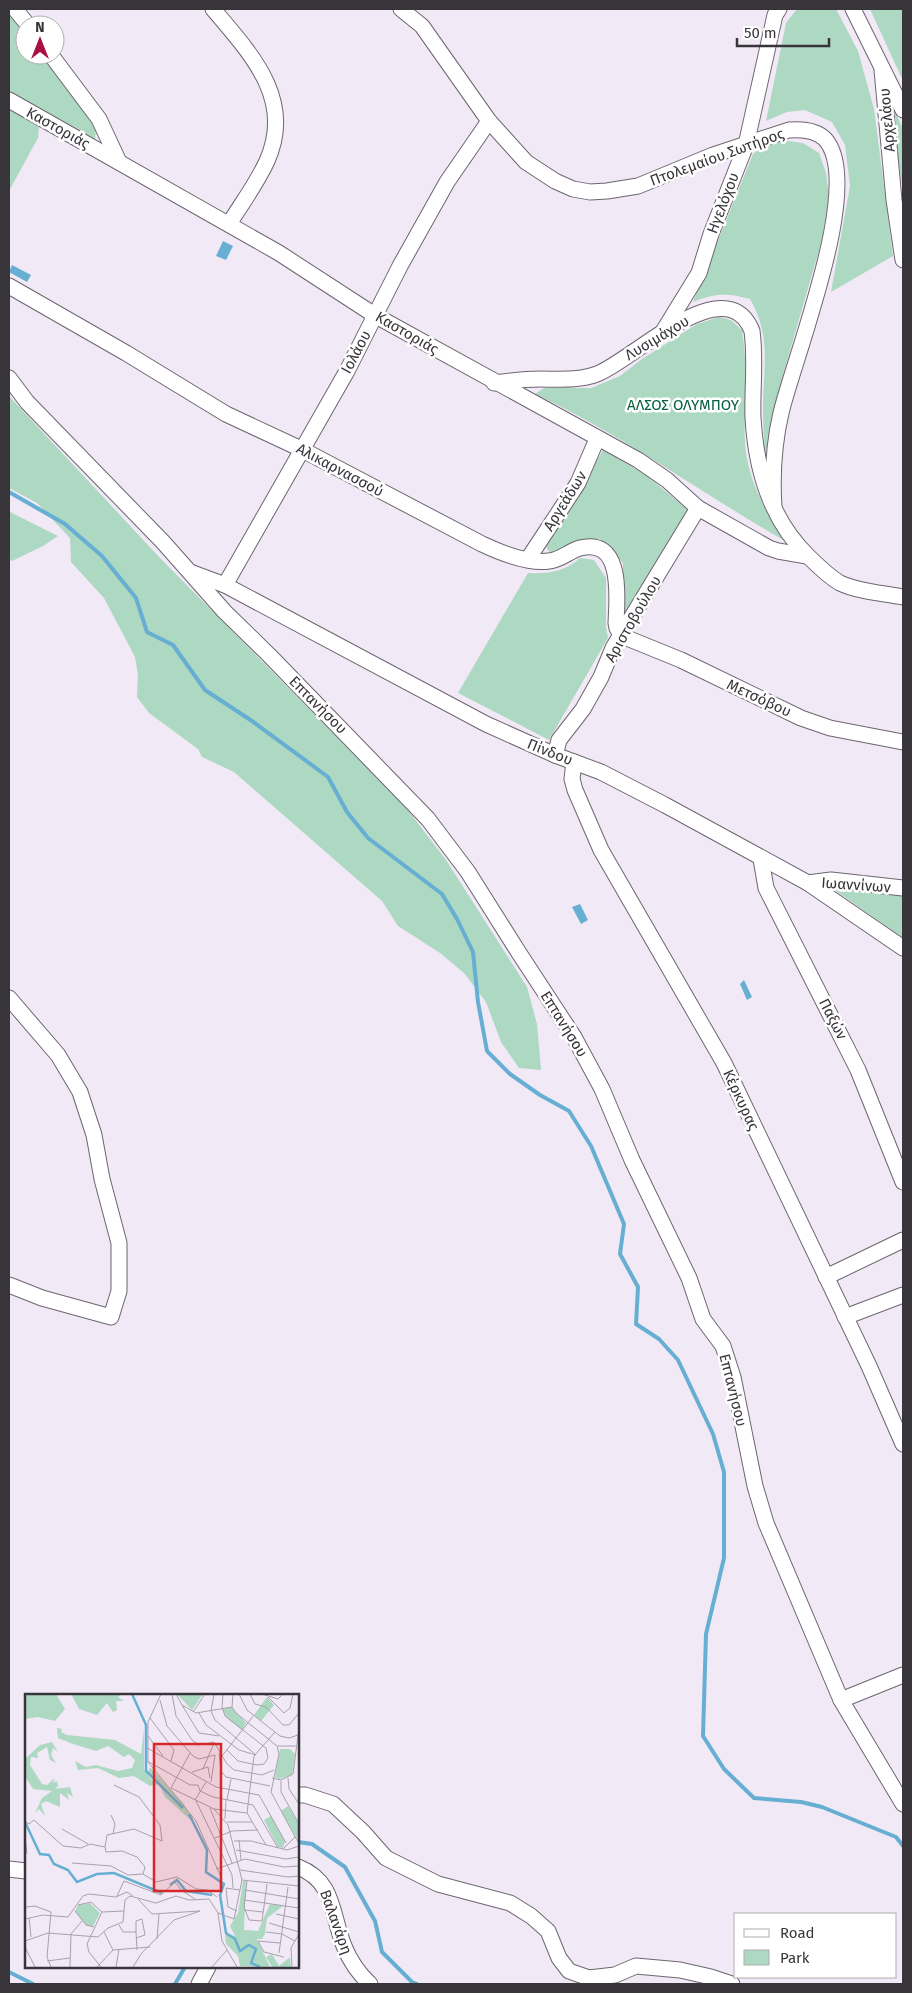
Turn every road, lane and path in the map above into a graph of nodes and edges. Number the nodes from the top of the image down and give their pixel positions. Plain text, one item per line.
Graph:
1 (213, 9) edge
2 (401, 9) edge
3 (779, 9) edge
4 (854, 9) edge
5 (58, 65) edge
6 (882, 70) junction
7 (9, 100) edge
8 (903, 110) edge
9 (489, 121) junction
10 (746, 145) junction
11 (119, 162) junction
12 (230, 224) junction
13 (903, 260) edge
14 (9, 286) edge
15 (376, 316) junction
16 (662, 332) junction
17 (9, 378) edge
18 (494, 383) junction
19 (597, 439) junction
20 (301, 449) junction
21 (774, 507) junction
22 (698, 508) junction
23 (807, 556) junction
24 (528, 559) junction
25 (188, 572) junction
26 (225, 585) junction
27 (903, 597) edge
28 (622, 636) junction
29 (903, 742) edge
30 (555, 755) junction
31 (574, 762) junction
32 (761, 859) junction
33 (808, 883) junction
34 (903, 888) edge
35 (903, 948) edge
36 (9, 998) edge
37 (903, 1182) edge
38 (903, 1240) edge
39 (826, 1277) junction
40 (9, 1285) edge
41 (903, 1295) edge
42 (845, 1317) junction
43 (903, 1444) edge
44 (903, 1675) edge
45 (841, 1700) junction
46 (299, 1795) edge
47 (903, 1804) edge
48 (299, 1868) edge
49 (9, 1869) edge
50 (25, 1871) edge
51 (208, 1968) edge
52 (200, 1984) edge
53 (370, 1984) edge
54 (732, 1984) edge

1 - 12 street
2 - 9 street, Πτολεμαίου Σωτήρος
3 - 10 street, Ηγελόχου
4 - 6 street
5 - 11 street
6 - 8 street
6 - 13 street, Αρχελάου
7 - 11 street, Καστοριάς
9 - 10 street, Πτολεμαίου Σωτήρος
9 - 15 street, Ιολάου
10 - 16 street, Ηγελόχου
10 - 21 street, Πτολεμαίου Σωτήρος
11 - 12 street, Καστοριάς
12 - 15 street, Καστοριάς
14 - 20 street, Αλικαρνασσού
15 - 18 street, Καστοριάς
15 - 20 street, Ιολάου
16 - 18 street, Λυσιμάχου
16 - 21 street, Λυσιμάχου
17 - 25 street, Επτανήσου
18 - 19 street, Καστοριάς
19 - 22 street, Καστοριάς
19 - 24 street, Αργεάδων
20 - 24 street, Αλικαρνασσού
20 - 26 street, Ιολάου
21 - 23 street
22 - 23 street, Καστοριάς
22 - 28 street, Αριστοβούλου
23 - 27 street
24 - 28 street, Αλικαρνασσού
25 - 26 street, Πίνδου
25 - 45 street, Επτανήσου
26 - 30 street, Πίνδου
28 - 29 street, Μετσόβου
28 - 30 street, Αριστοβούλου
30 - 31 street, Πίνδου
31 - 32 street, Πίνδου
31 - 39 street, Κέρκυρας
32 - 33 street, Πίνδου
32 - 37 street, Παξών
33 - 34 street, Ιωαννίνων
33 - 35 street, Πίνδου
36 - 40 street
38 - 39 street
39 - 42 street, Κέρκυρας
41 - 42 street
42 - 43 street, Κέρκυρας
44 - 45 street
45 - 47 street, Επτανήσου
46 - 54 street
48 - 53 street, Βαλανάρη
49 - 50 street
51 - 52 street

